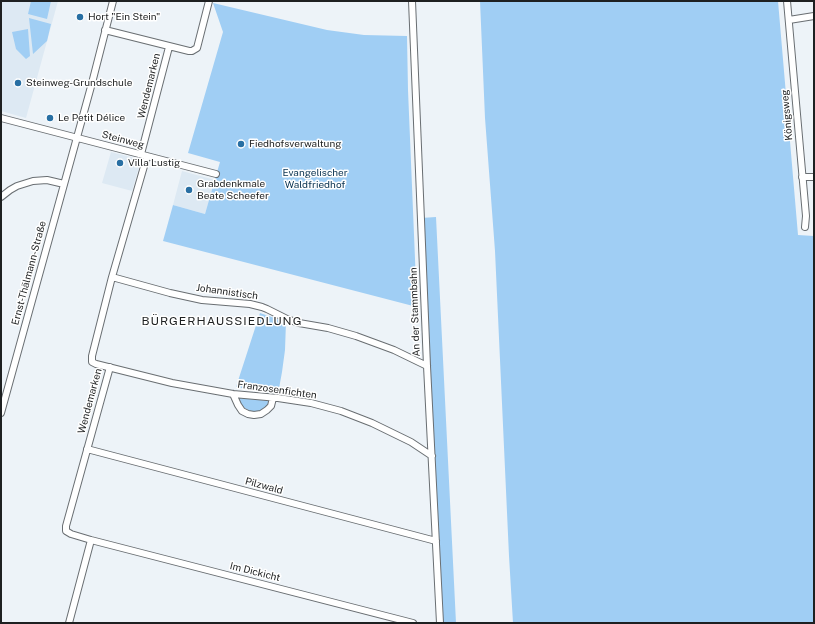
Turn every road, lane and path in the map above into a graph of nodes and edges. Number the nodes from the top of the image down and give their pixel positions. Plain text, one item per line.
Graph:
1 (113, 1) edge
2 (209, 1) edge
3 (412, 1) edge
4 (787, 1) edge
5 (814, 16) edge
6 (789, 20) junction
7 (106, 30) junction
8 (169, 47) junction
9 (1, 118) edge
10 (76, 138) junction
11 (144, 155) junction
12 (216, 174) dead end
13 (802, 177) junction
14 (814, 177) edge
15 (64, 184) junction
16 (1, 197) edge
17 (804, 227) dead end
18 (112, 277) junction
19 (427, 366) junction
20 (110, 367) junction
21 (234, 394) junction
22 (273, 398) junction
23 (1, 413) edge
24 (87, 449) junction
25 (432, 456) junction
26 (91, 540) junction
27 (436, 541) junction
28 (70, 623) edge
29 (413, 623) edge
30 (440, 623) edge

1 - 7 street, Ernst-Thälmann-Straße
2 - 8 street
3 - 19 street, An der Stammbahn
4 - 6 street, Königsweg
5 - 6 street
6 - 13 street, Königsweg
7 - 8 street
7 - 10 street, Ernst-Thälmann-Straße
8 - 11 street, Wendemarken
9 - 10 street, Steinweg
10 - 11 street, Steinweg
10 - 15 street, Ernst-Thälmann-Straße
11 - 12 street, Steinweg
11 - 18 street, Wendemarken
13 - 14 street
13 - 17 street, Königsweg
15 - 16 street
15 - 23 street, Ernst-Thälmann-Straße
18 - 19 street, Johannistisch
18 - 20 street, Wendemarken
19 - 25 street, An der Stammbahn
20 - 21 street, Franzosenfichten
20 - 24 street, Wendemarken
21 - 22 street, Franzosenfichten
21 - 22 street
22 - 25 street, Franzosenfichten
24 - 26 street, Wendemarken
24 - 27 street, Pilzwald
25 - 27 street, An der Stammbahn
26 - 28 street
26 - 29 street, Im Dickicht
27 - 30 street, An der Stammbahn

